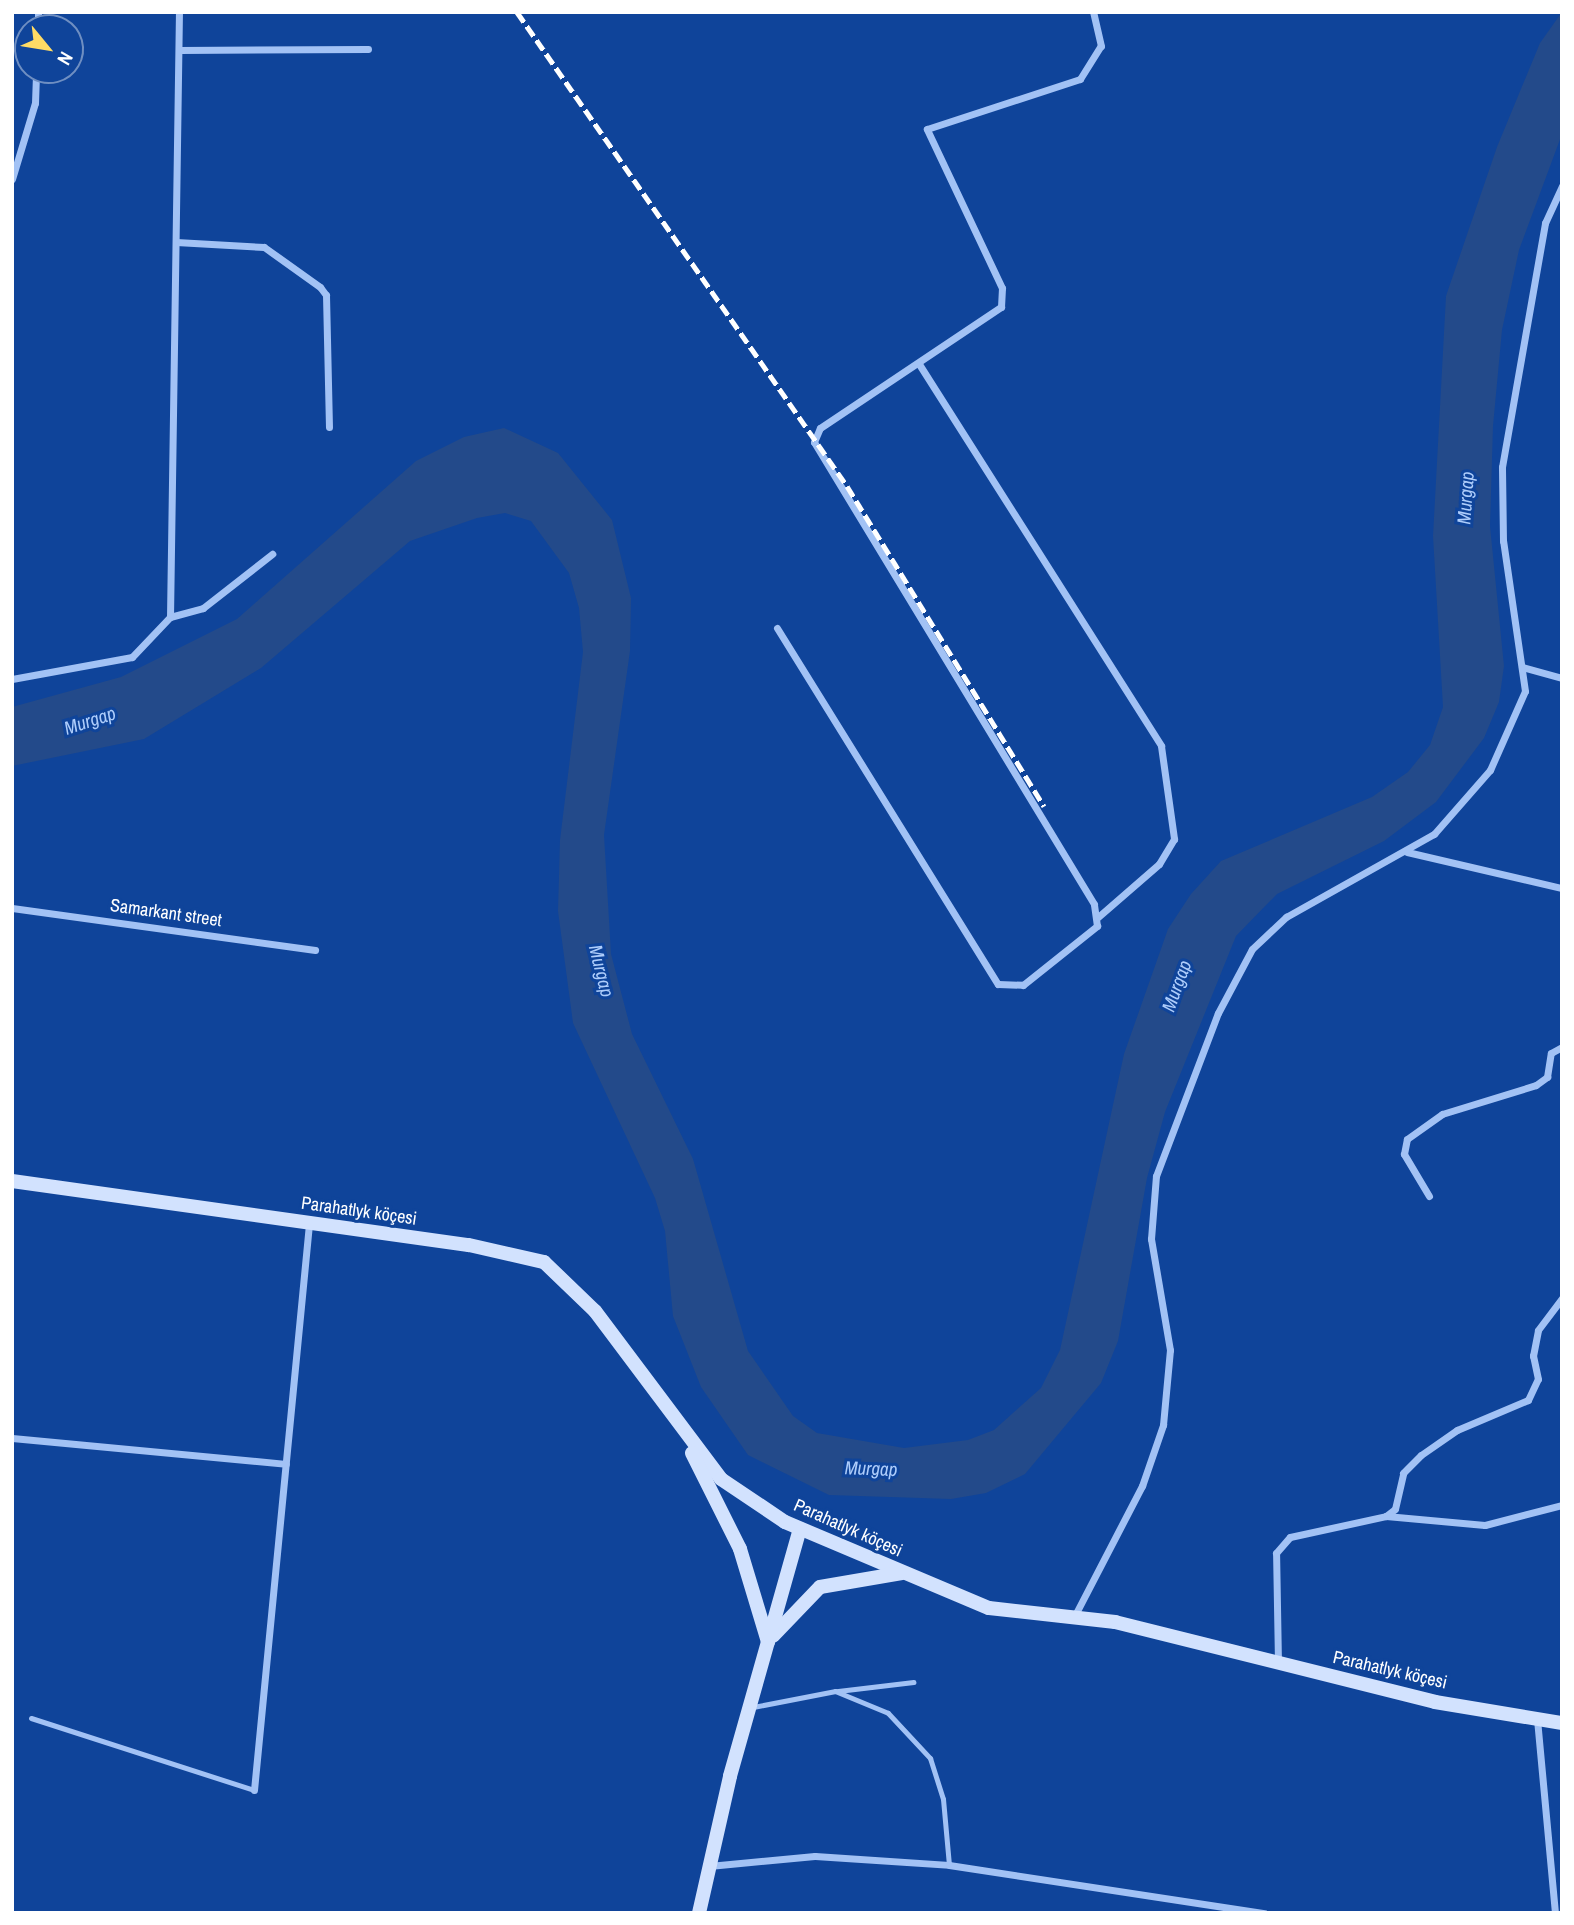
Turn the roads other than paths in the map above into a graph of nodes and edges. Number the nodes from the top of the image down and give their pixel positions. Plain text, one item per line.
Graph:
1 (179, 12) edge
2 (1093, 12) edge
3 (368, 49) dead end
4 (179, 50) junction
5 (36, 84) edge
6 (12, 179) edge
7 (1562, 186) edge
8 (176, 242) junction
9 (919, 364) junction
10 (329, 427) dead end
11 (272, 554) dead end
12 (170, 617) junction
13 (777, 628) dead end
14 (1522, 667) junction
15 (1562, 678) edge
16 (12, 679) edge
17 (1407, 852) junction
18 (1562, 888) edge
19 (12, 908) edge
20 (1098, 917) junction
21 (315, 950) dead end
22 (1562, 1047) edge
23 (12, 1181) edge
24 (1429, 1196) dead end
25 (309, 1224) junction
26 (1562, 1298) edge
27 (674, 1419) junction
28 (12, 1438) edge
29 (286, 1464) junction
30 (1562, 1504) edge
31 (1386, 1516) junction
32 (800, 1529) junction
33 (902, 1573) junction
34 (1074, 1617) junction
35 (768, 1642) junction
36 (1278, 1663) junction
37 (913, 1682) dead end
38 (835, 1691) junction
39 (749, 1707) junction
40 (31, 1718) dead end
41 (1537, 1719) junction
42 (1562, 1723) edge
43 (254, 1790) joint
44 (950, 1865) junction
45 (707, 1867) junction
46 (699, 1913) edge
47 (1264, 1913) edge
48 (1555, 1913) edge

1 - 4 street
2 - 9 street
3 - 4 street
4 - 8 street
5 - 6 street
7 - 14 street
8 - 10 street
8 - 12 street
9 - 20 street
9 - 20 street
11 - 12 street
12 - 16 street
13 - 20 street
14 - 15 street
14 - 17 street
17 - 18 street
17 - 34 street
19 - 21 street, Samarkant street
22 - 24 street
23 - 25 main road, Parahatlyk köçesi
25 - 27 main road, Parahatlyk köçesi
25 - 29 street
26 - 31 street
27 - 32 main road, Parahatlyk köçesi
27 - 35 main road
28 - 29 street
29 - 43 street
30 - 31 street
31 - 36 street
32 - 33 main road, Parahatlyk köçesi
32 - 35 main road
33 - 34 main road, Parahatlyk köçesi
33 - 35 main road
34 - 36 main road, Parahatlyk köçesi
35 - 39 main road
36 - 41 main road, Parahatlyk köçesi
37 - 38 lane
38 - 39 lane
38 - 44 lane
39 - 45 main road
40 - 43 lane
41 - 42 main road, Parahatlyk köçesi
41 - 48 street
44 - 45 street
44 - 47 street
45 - 46 main road

